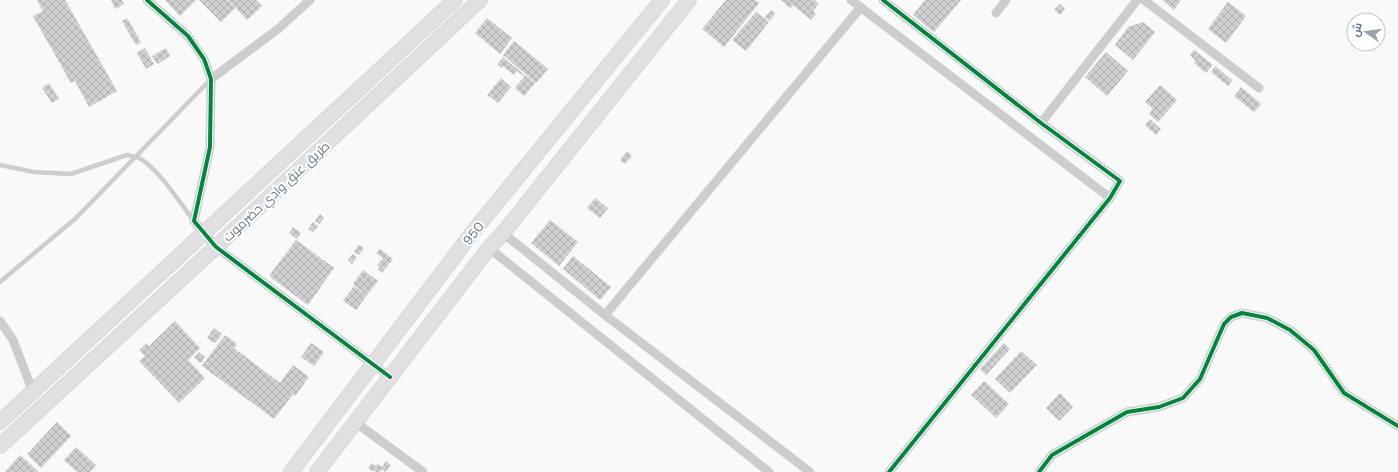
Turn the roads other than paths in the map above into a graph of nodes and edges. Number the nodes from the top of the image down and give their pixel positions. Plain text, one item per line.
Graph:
1 (147, 0) edge
2 (310, 0) edge
3 (455, 0) edge
4 (480, 0) edge
5 (662, 0) edge
6 (689, 0) edge
7 (851, 0) edge
8 (883, 0) edge
9 (1006, 0) edge
10 (1137, 0) edge
11 (1144, 0) edge
12 (445, 5) edge
13 (861, 7) junction
14 (996, 13) dead end
15 (211, 79) junction
16 (1259, 88) dead end
17 (1041, 122) junction
18 (136, 156) junction
19 (0, 165) edge
20 (1110, 198) junction
21 (194, 221) junction
22 (204, 233) junction
23 (503, 233) junction
24 (216, 247) junction
25 (489, 248) junction
26 (0, 282) edge
27 (605, 315) junction
28 (0, 321) edge
29 (374, 363) junction
30 (390, 377) junction
31 (33, 392) junction
32 (0, 422) edge
33 (355, 422) junction
34 (1398, 426) edge
35 (0, 446) edge
36 (291, 472) edge
37 (317, 472) edge
38 (424, 472) edge
39 (769, 472) edge
40 (810, 472) edge
41 (889, 472) edge
42 (1039, 472) edge

1 - 15 street
2 - 15 street
3 - 12 main road, طريق عتق وادي حضرموت
4 - 24 main road, طريق عتق وادي حضرموت
5 - 29 main road, 950 / 950
6 - 23 main road, 950
7 - 13 street
8 - 17 street
9 - 14 street
10 - 17 street
11 - 16 street
12 - 22 main road, طريق عتق وادي حضرموت
13 - 20 street
13 - 27 street
15 - 18 lane
15 - 21 street
17 - 20 street
18 - 19 lane
18 - 21 lane
18 - 26 lane
20 - 41 street
21 - 22 street
22 - 24 street
22 - 31 main road, طريق عتق وادي حضرموت
23 - 25 main road, 950
23 - 27 street
24 - 29 street
24 - 35 main road, طريق عتق وادي حضرموت
25 - 30 main road, 950
25 - 39 street
27 - 40 street
28 - 31 street
29 - 30 street
29 - 36 main road, 950 / 950
30 - 33 main road, 950
31 - 32 main road, طريق عتق وادي حضرموت
33 - 37 main road, 950
33 - 38 street
34 - 42 street

